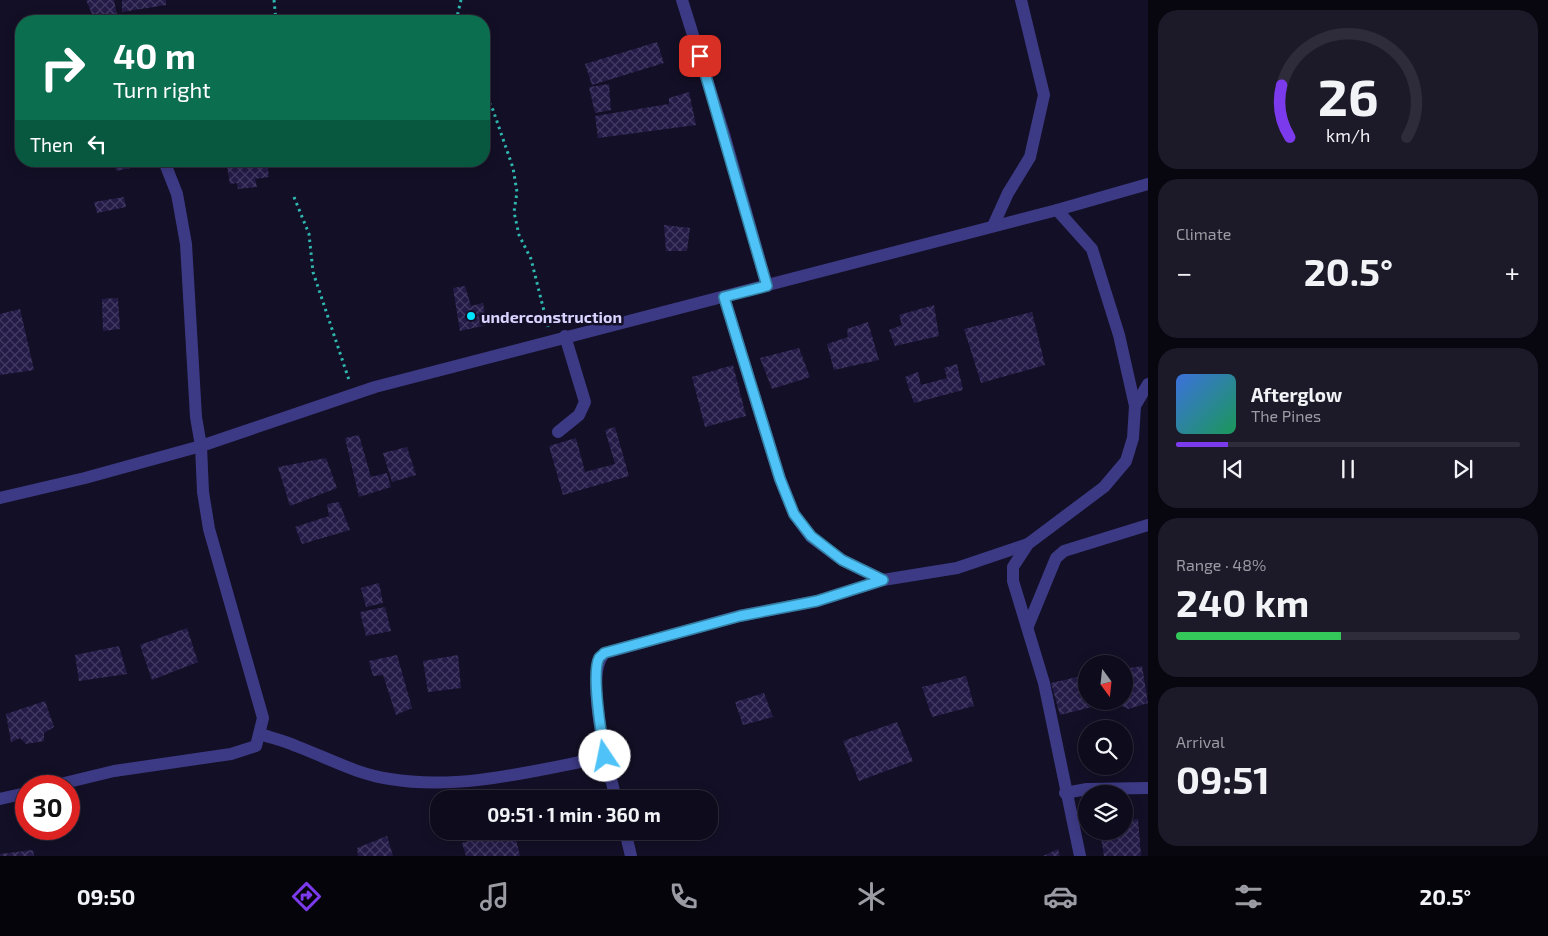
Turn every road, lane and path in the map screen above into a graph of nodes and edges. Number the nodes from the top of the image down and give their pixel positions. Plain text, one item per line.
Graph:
1 (274, 0) edge
2 (461, 0) edge
3 (682, 0) edge
4 (1021, 0) edge
5 (275, 15) edge
6 (457, 15) edge
7 (490, 102) edge
8 (166, 167) edge
9 (1148, 184) edge
10 (294, 197) dead end
11 (1057, 210) junction
12 (993, 226) junction
13 (767, 286) junction
14 (724, 297) junction
15 (565, 336) junction
16 (551, 340) junction
17 (1148, 384) edge
18 (354, 394) junction
19 (1135, 406) junction
20 (558, 432) dead end
21 (202, 446) junction
22 (0, 498) edge
23 (1148, 525) edge
24 (1028, 544) junction
25 (883, 580) junction
26 (1028, 626) junction
27 (260, 734) junction
28 (605, 756) junction
29 (80, 779) edge
30 (1148, 788) edge
31 (614, 790) edge
32 (1065, 792) junction
33 (15, 796) edge
34 (0, 799) edge
35 (627, 840) edge
36 (631, 856) edge
37 (1080, 856) edge

1 - 5 path
2 - 6 path
3 - 13 street
4 - 12 street
7 - 16 path
8 - 21 street
9 - 11 street
10 - 18 path
11 - 12 street
11 - 19 street
12 - 13 street
13 - 14 street
14 - 15 street
14 - 25 street
15 - 16 street
15 - 20 street
16 - 18 street
17 - 19 street
18 - 21 street
19 - 24 street
21 - 22 street
21 - 27 street
23 - 26 street
24 - 25 street
24 - 26 street
25 - 28 street
26 - 32 street
27 - 28 street
27 - 29 street
28 - 31 street
30 - 32 street
32 - 37 street
33 - 34 street
35 - 36 street

